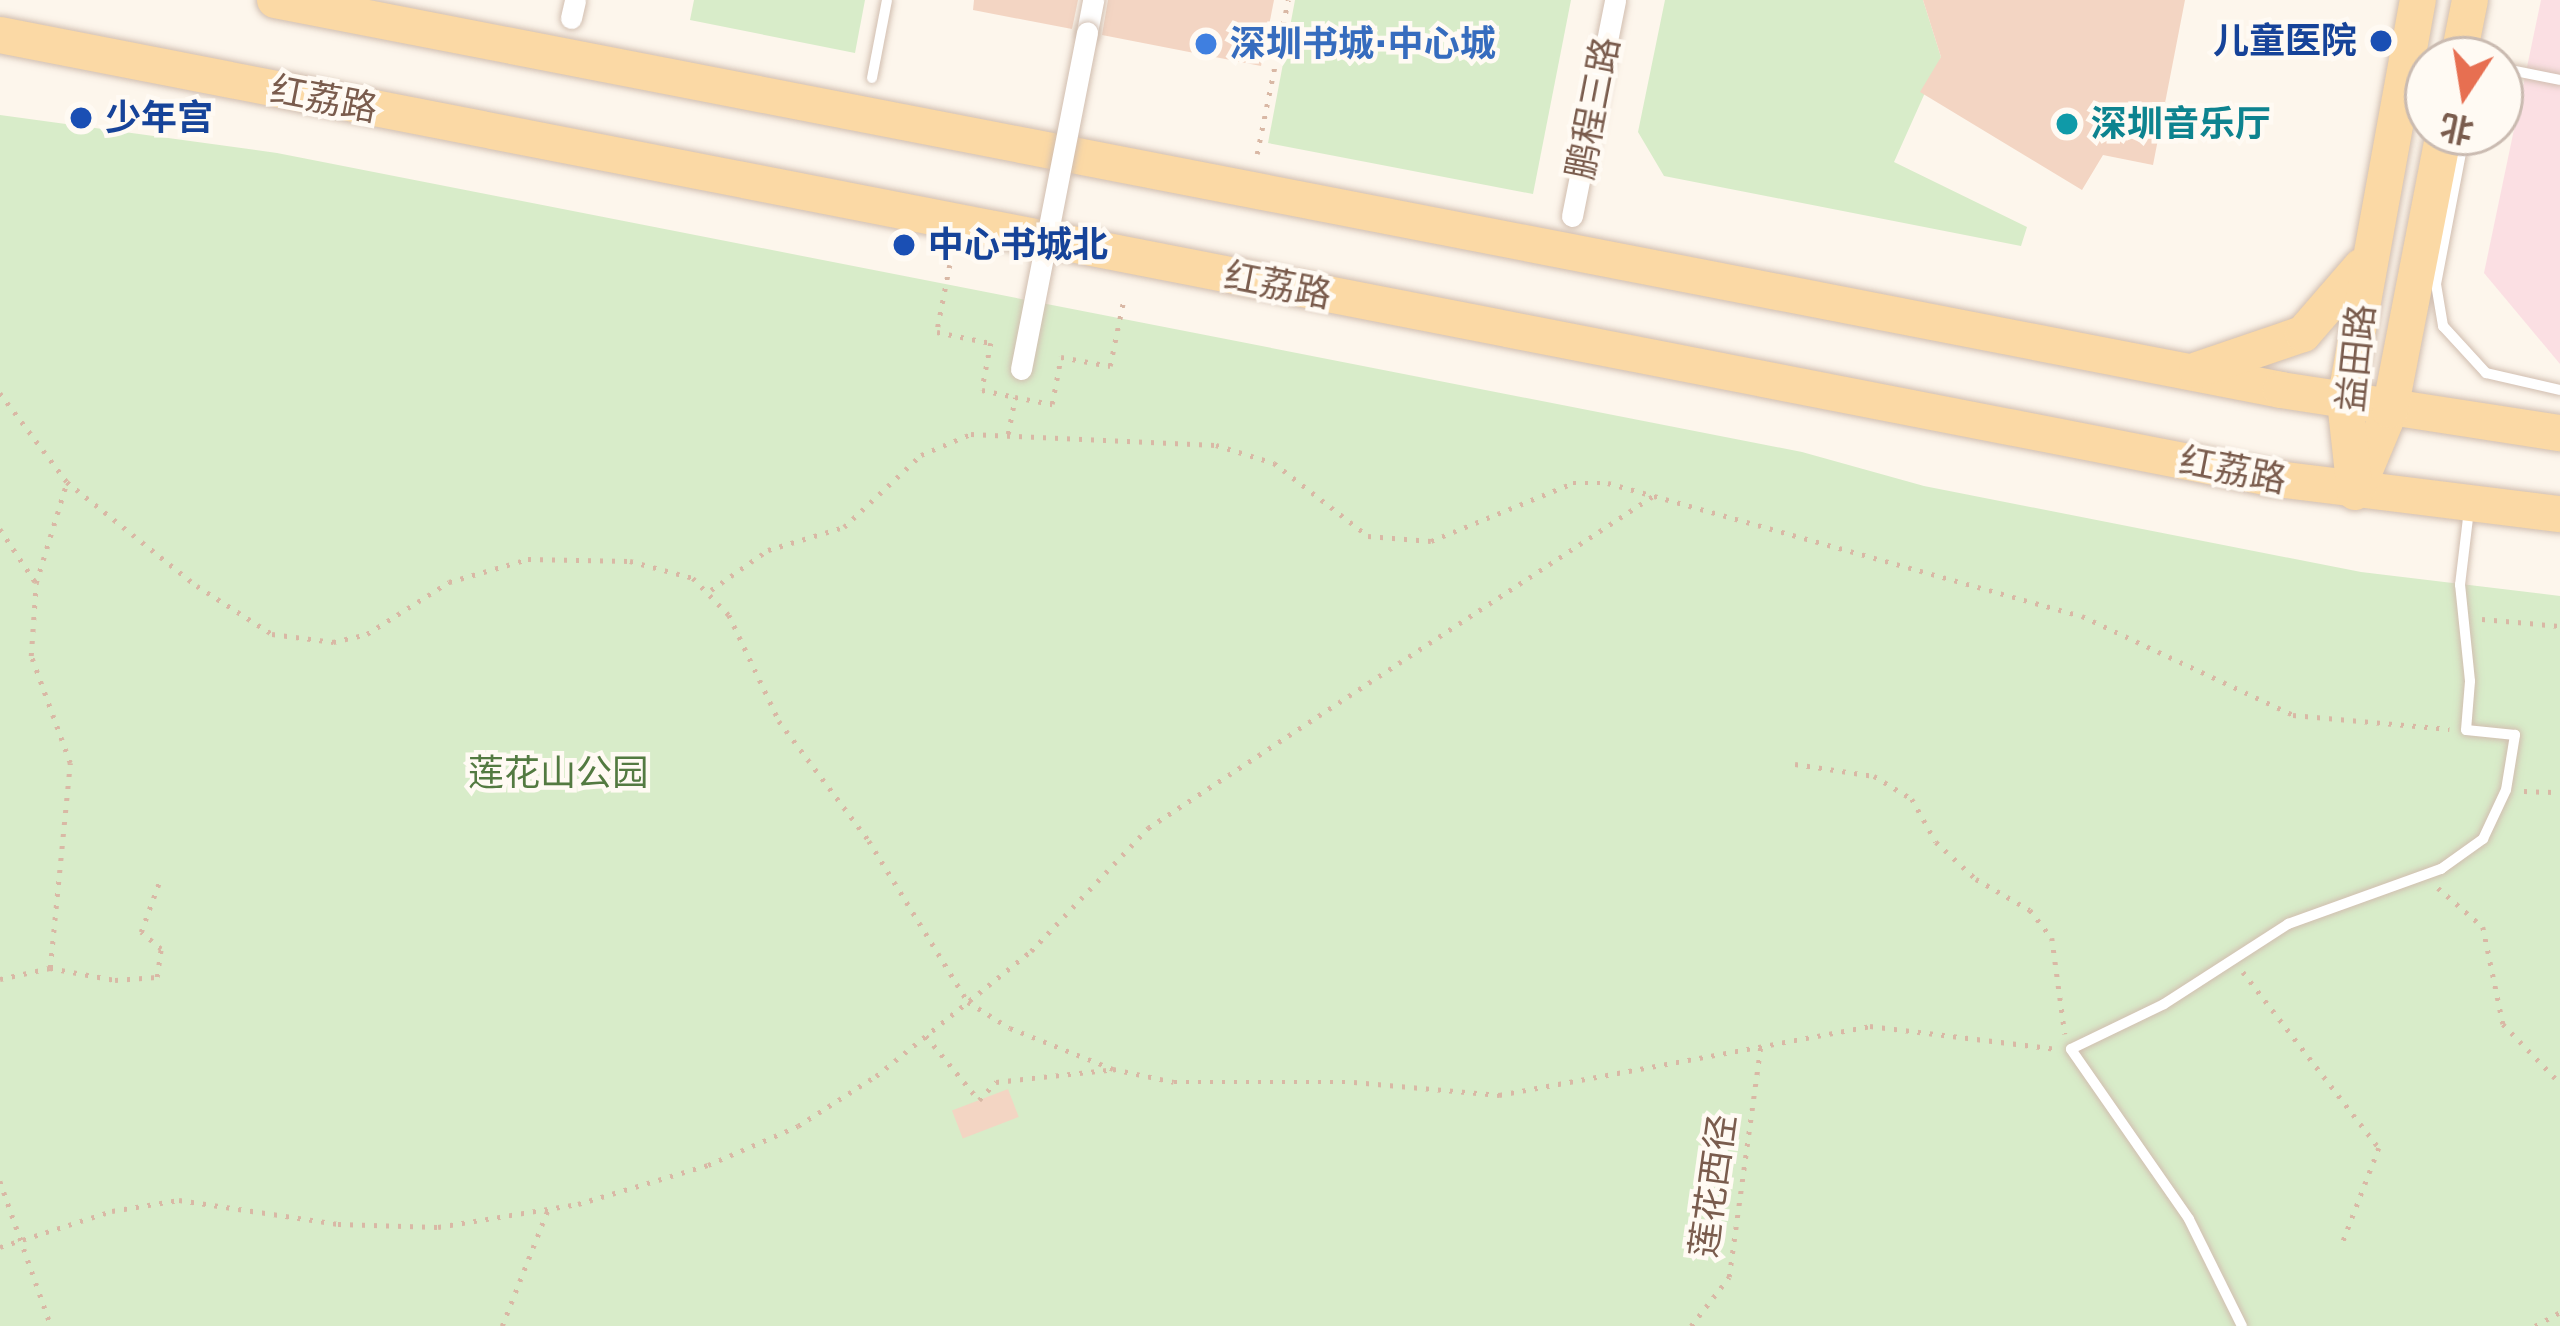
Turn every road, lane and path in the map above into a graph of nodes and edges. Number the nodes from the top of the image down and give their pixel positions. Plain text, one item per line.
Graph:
1 (275, 0) edge
2 (886, 0) edge
3 (1093, 0) edge
4 (1288, 0) edge
5 (1615, 0) edge
6 (2418, 0) edge
7 (2470, 1) edge
8 (0, 35) edge
9 (2463, 36) edge
10 (2475, 36) edge
11 (2524, 73) edge
12 (872, 78) dead end
13 (2560, 80) edge
14 (1257, 154) dead end
15 (2439, 156) edge
16 (2460, 156) edge
17 (1572, 216) dead end
18 (2370, 254) junction
19 (950, 265) dead end
20 (1124, 298) dead end
21 (1021, 369) joint
22 (2192, 371) junction
23 (2560, 390) edge
24 (0, 394) edge
25 (1016, 397) junction
26 (2345, 401) junction
27 (2390, 410) junction
28 (2560, 433) edge
29 (1008, 435) junction
30 (67, 482) junction
31 (2356, 492) junction
32 (1653, 496) junction
33 (2469, 504) junction
34 (2560, 514) edge
35 (0, 530) edge
36 (36, 583) junction
37 (711, 590) junction
38 (2464, 617) junction
39 (2560, 626) edge
40 (2466, 730) junction
41 (1795, 764) dead end
42 (2506, 790) junction
43 (2560, 792) edge
44 (2423, 875) junction
45 (160, 880) dead end
46 (2233, 958) junction
47 (50, 968) junction
48 (0, 979) edge
49 (968, 1002) junction
50 (926, 1036) junction
51 (1761, 1043) junction
52 (2071, 1049) junction
53 (1113, 1069) junction
54 (2560, 1083) edge
55 (0, 1181) edge
56 (548, 1209) junction
57 (20, 1236) junction
58 (0, 1247) edge
59 (2341, 1247) dead end
60 (2560, 1312) edge
61 (51, 1326) edge
62 (502, 1326) edge
63 (1691, 1326) edge
64 (2242, 1326) edge
65 (2536, 1326) edge

1 - 22 main road
2 - 12 lane
3 - 21 street, bridge
4 - 14 path
5 - 17 street, 鹏程三路
6 - 18 main road, 益田路
7 - 9 main road
7 - 10 lane
8 - 31 main road, 红荔路
11 - 13 lane
15 - 27 main road, 益田路
16 - 23 lane
18 - 22 main road
18 - 26 main road, 益田路
19 - 25 path
20 - 25 path
21 - 25 path
22 - 26 main road
24 - 30 path
25 - 29 path
26 - 27 main road
26 - 31 main road, 益田路
27 - 28 main road
27 - 31 main road, 益田路
29 - 32 path
29 - 37 path
30 - 36 path
30 - 37 path
31 - 33 main road, 红荔路
32 - 40 path
32 - 49 path
33 - 34 main road, 红荔路
33 - 38 lane
35 - 36 path
36 - 47 path
37 - 49 path
38 - 39 path
38 - 40 lane
40 - 42 lane
41 - 52 path
42 - 43 path
42 - 44 lane
44 - 46 lane
44 - 54 path
45 - 47 path
46 - 52 lane
46 - 59 path
47 - 48 path
49 - 50 path
49 - 53 path
50 - 53 path
50 - 56 path
51 - 52 path
51 - 53 path
51 - 63 path, 莲花西径
52 - 64 lane
55 - 57 path
56 - 57 path
56 - 62 path
57 - 58 path
57 - 61 path
60 - 65 path

